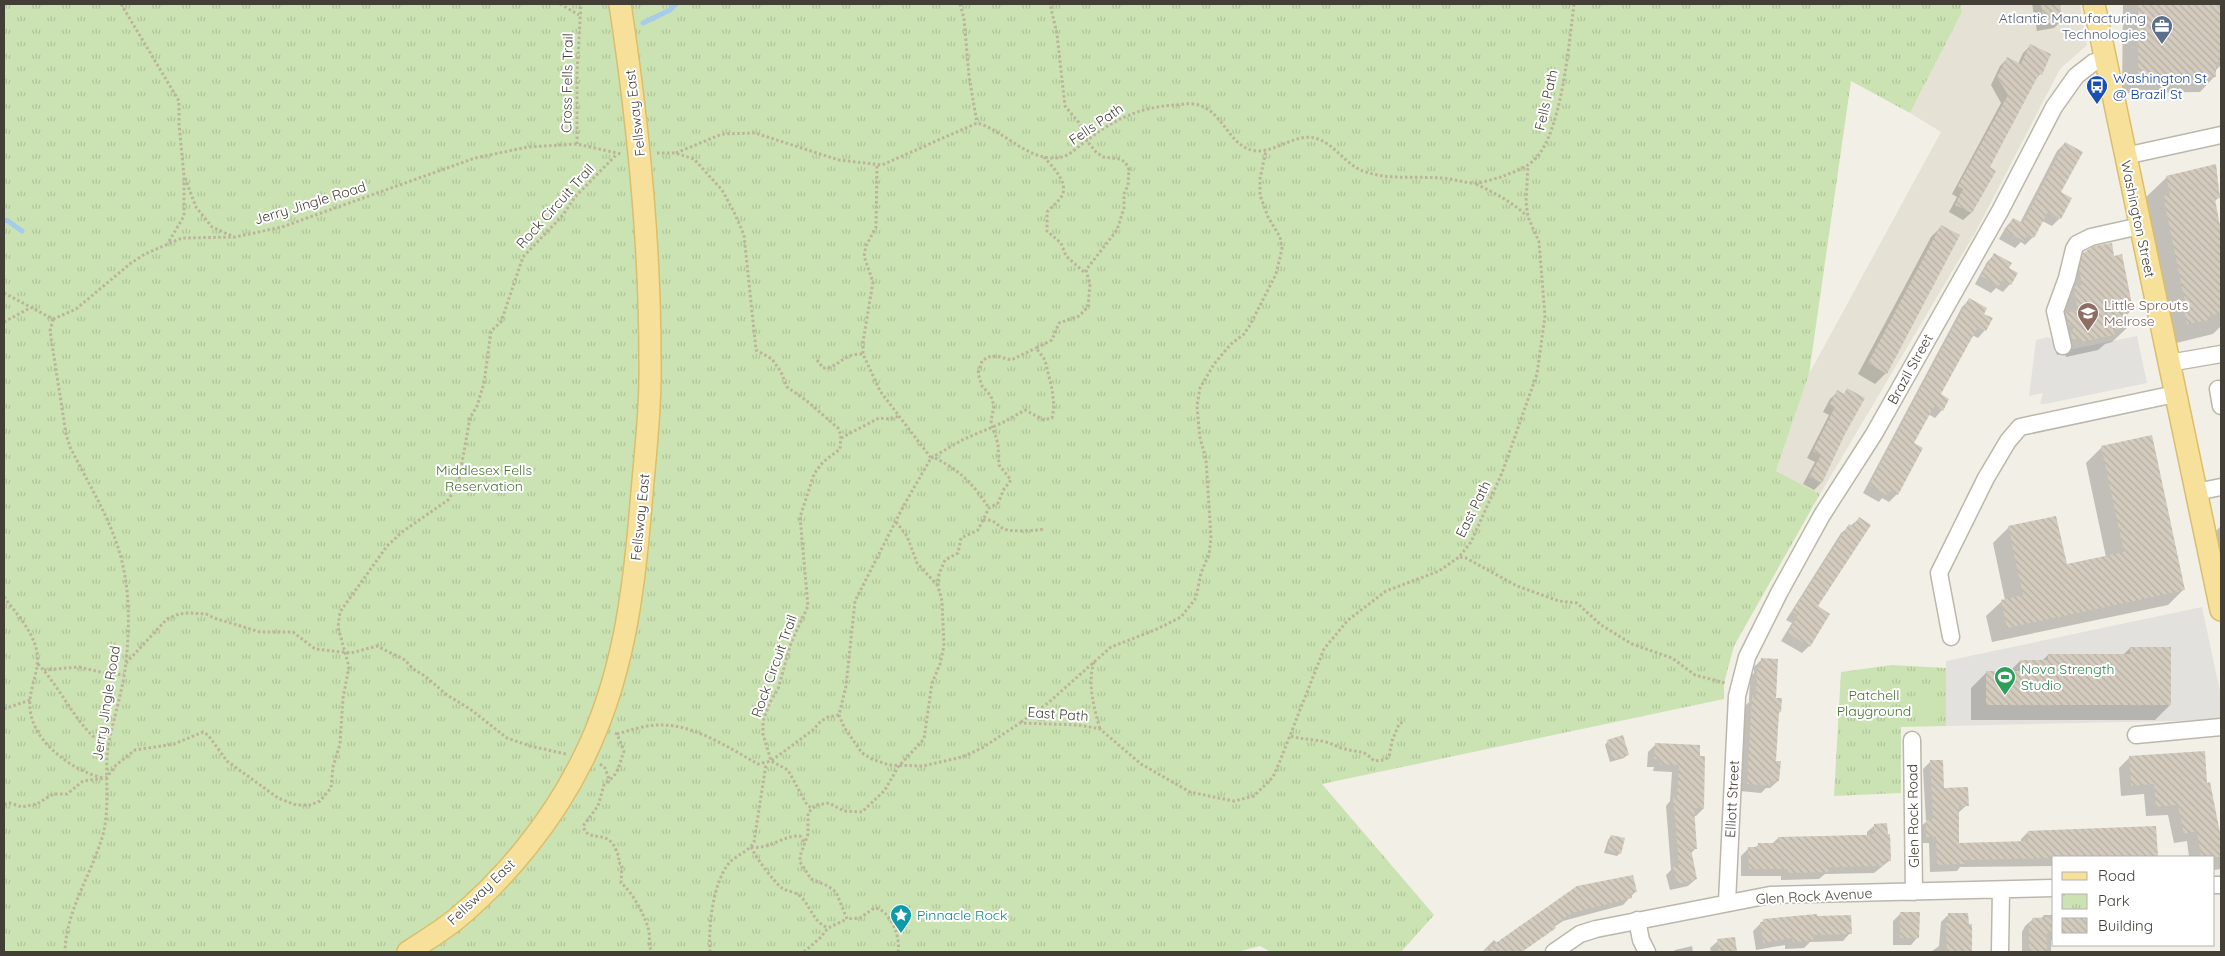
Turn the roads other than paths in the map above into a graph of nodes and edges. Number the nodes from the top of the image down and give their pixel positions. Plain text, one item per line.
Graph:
1 (620, 4) edge
2 (2094, 4) edge
3 (2105, 60) junction
4 (2221, 135) edge
5 (2125, 156) junction
6 (2140, 226) junction
7 (2063, 346) dead end
8 (2221, 354) edge
9 (2169, 363) junction
10 (2218, 389) dead end
11 (2175, 394) junction
12 (2221, 406) edge
13 (2221, 487) edge
14 (2196, 492) junction
15 (2221, 610) edge
16 (1951, 637) dead end
17 (1738, 691) joint
18 (2221, 727) edge
19 (2136, 735) dead end
20 (1912, 740) dead end
21 (2052, 888) edge
22 (2001, 890) junction
23 (1914, 892) junction
24 (1727, 902) junction
25 (1637, 920) junction
26 (408, 952) edge
27 (1554, 952) edge
28 (1648, 952) edge
29 (2000, 952) edge

1 - 26 main road, Fellsway East
2 - 3 main road, Washington Street
3 - 5 main road, Washington Street
3 - 17 street, Brazil Street
4 - 5 street
5 - 6 main road, Washington Street
6 - 7 street
6 - 9 main road, Washington Street
8 - 9 street
9 - 11 main road, Washington Street
10 - 12 street
11 - 14 main road, Washington Street
11 - 16 street
13 - 14 street
14 - 15 main road, Washington Street
17 - 24 street, Elliott Street
18 - 19 street
20 - 23 street, Glen Rock Road
21 - 22 street, Glen Rock Avenue
22 - 23 street, Glen Rock Avenue
22 - 29 street
23 - 24 street, Glen Rock Avenue
24 - 25 street, Glen Rock Avenue
25 - 27 street, Glen Rock Avenue
25 - 28 street

